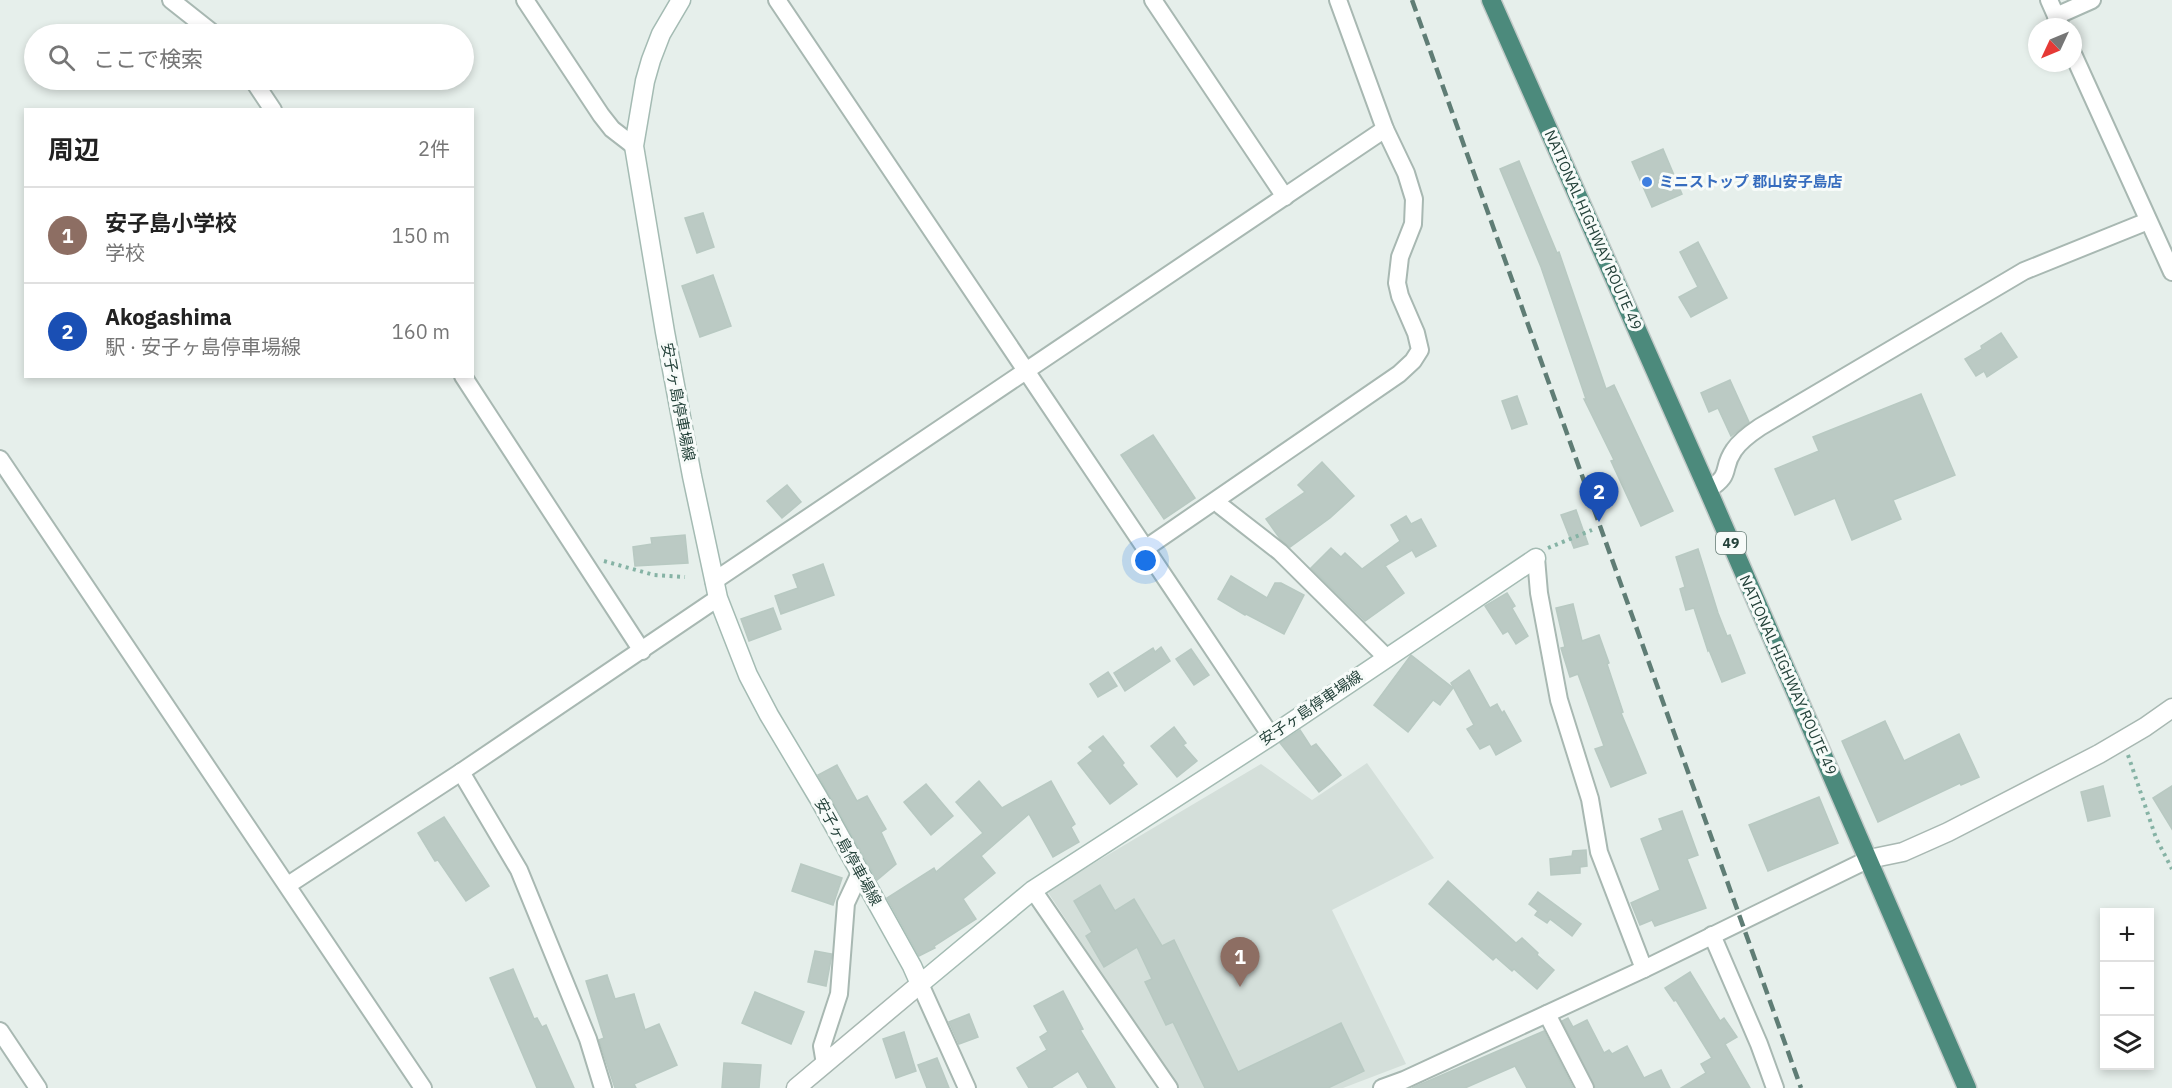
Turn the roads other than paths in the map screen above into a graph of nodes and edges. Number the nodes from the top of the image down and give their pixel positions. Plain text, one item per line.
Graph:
1 (171, 0) edge
2 (525, 0) edge
3 (681, 0) edge
4 (777, 0) edge
5 (1154, 0) edge
6 (1338, 0) edge
7 (1491, 0) edge
8 (2049, 0) edge
9 (2092, 0) edge
10 (2057, 18) edge
11 (2065, 18) edge
12 (201, 24) edge
13 (2081, 72) edge
14 (259, 90) edge
15 (272, 108) edge
16 (1385, 129) junction
17 (634, 146) junction
18 (1285, 197) junction
19 (2148, 221) junction
20 (2172, 272) edge
21 (1026, 371) junction
22 (464, 378) edge
23 (0, 459) edge
24 (1708, 490) junction
25 (1217, 500) junction
26 (1146, 548) junction
27 (1536, 558) joint
28 (716, 590) junction
29 (642, 651) junction
30 (1387, 658) junction
31 (2172, 708) edge
32 (1271, 736) junction
33 (461, 772) junction
34 (1869, 859) junction
35 (860, 873) junction
36 (288, 885) junction
37 (1033, 890) junction
38 (1712, 935) junction
39 (1644, 969) junction
40 (920, 984) junction
41 (1546, 1014) junction
42 (0, 1032) edge
43 (825, 1064) junction
44 (38, 1088) edge
45 (423, 1088) edge
46 (603, 1088) edge
47 (796, 1088) edge
48 (967, 1088) edge
49 (1169, 1088) edge
50 (1382, 1088) edge
51 (1585, 1088) edge
52 (1775, 1088) edge
53 (1967, 1088) edge

1 - 12 street
2 - 17 street
3 - 17 main road, 安子ヶ島停車場線
4 - 21 street
5 - 18 street
6 - 16 street
7 - 24 highway, NATIONAL HIGHWAY ROUTE 49 / 49
8 - 10 street
9 - 11 street
13 - 19 street
14 - 15 street
16 - 18 street
16 - 25 street
17 - 28 main road, 安子ヶ島停車場線
18 - 21 street
19 - 20 street
19 - 24 street
21 - 26 street
21 - 28 street
22 - 29 street
23 - 36 street
24 - 34 highway, NATIONAL HIGHWAY ROUTE 49 / 49
25 - 26 street
25 - 30 street
26 - 32 street
27 - 30 main road, 安子ヶ島停車場線
27 - 39 street
28 - 29 street
28 - 35 main road, 安子ヶ島停車場線
29 - 33 street
30 - 32 main road, 安子ヶ島停車場線
31 - 34 main road
32 - 37 main road, 安子ヶ島停車場線
33 - 36 street
33 - 46 street
34 - 38 street
34 - 53 highway, NATIONAL HIGHWAY ROUTE 49 / 49
35 - 40 main road, 安子ヶ島停車場線
35 - 43 street
36 - 45 street
37 - 40 main road, 安子ヶ島停車場線
37 - 49 street
38 - 39 street
38 - 52 street
39 - 41 street
40 - 43 main road
40 - 48 street
41 - 50 street
41 - 51 street
42 - 44 street
43 - 47 main road

